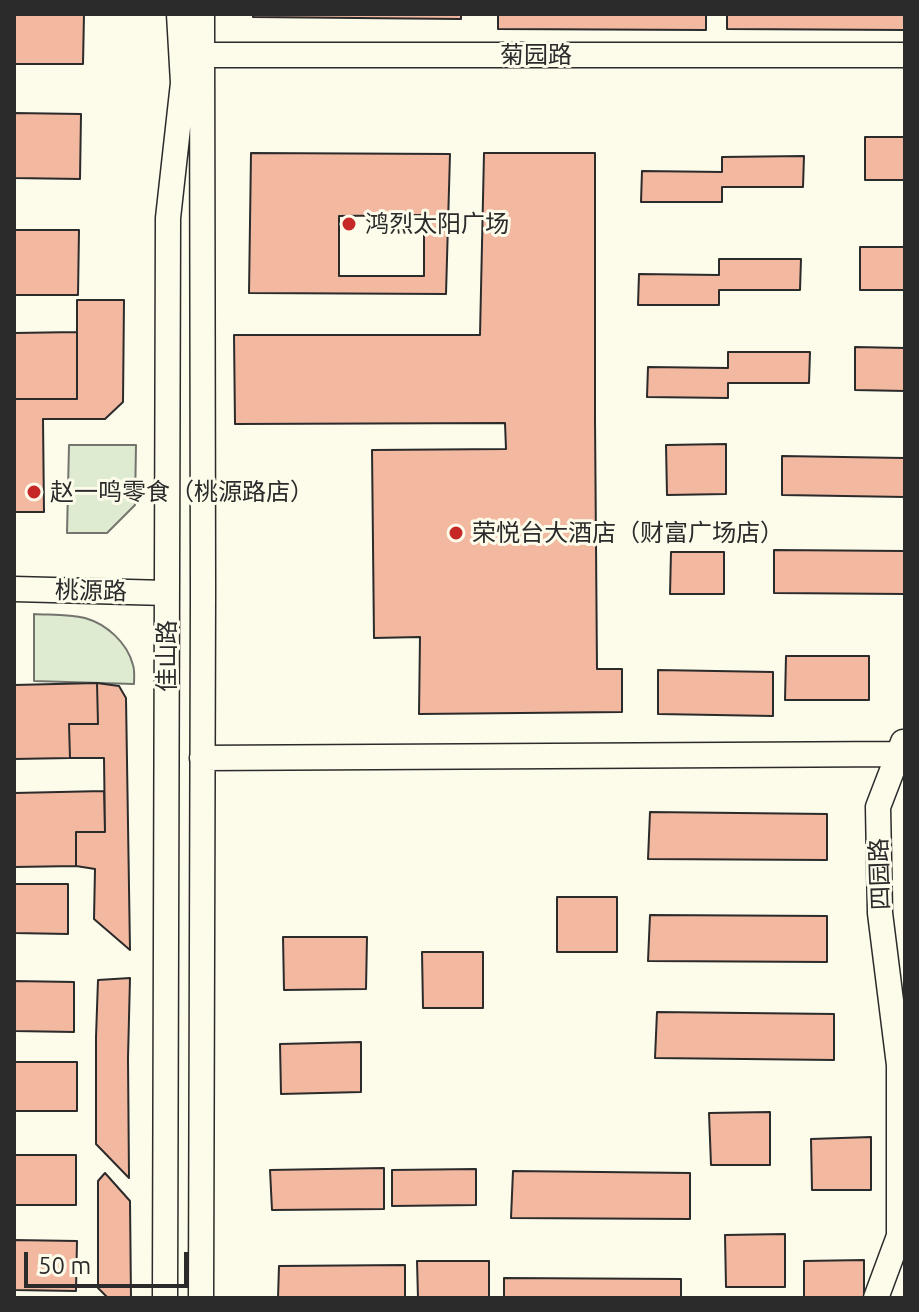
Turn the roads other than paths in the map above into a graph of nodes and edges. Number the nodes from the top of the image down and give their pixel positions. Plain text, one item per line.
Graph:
1 (179, 14) edge
2 (202, 14) edge
3 (202, 55) junction
4 (905, 55) edge
5 (183, 83) junction
6 (14, 589) edge
7 (167, 593) junction
8 (902, 746) edge
9 (202, 758) junction
10 (165, 1298) edge
11 (201, 1298) edge
12 (876, 1298) edge

1 - 5 street, 佳山路
2 - 3 street, 佳山路
3 - 4 street, 菊园路
3 - 5 street
3 - 9 street, 佳山路
5 - 7 street, 佳山路
6 - 7 street, 桃源路
7 - 10 street, 佳山路
8 - 9 street
8 - 12 street, 四园路
9 - 11 street, 佳山路

